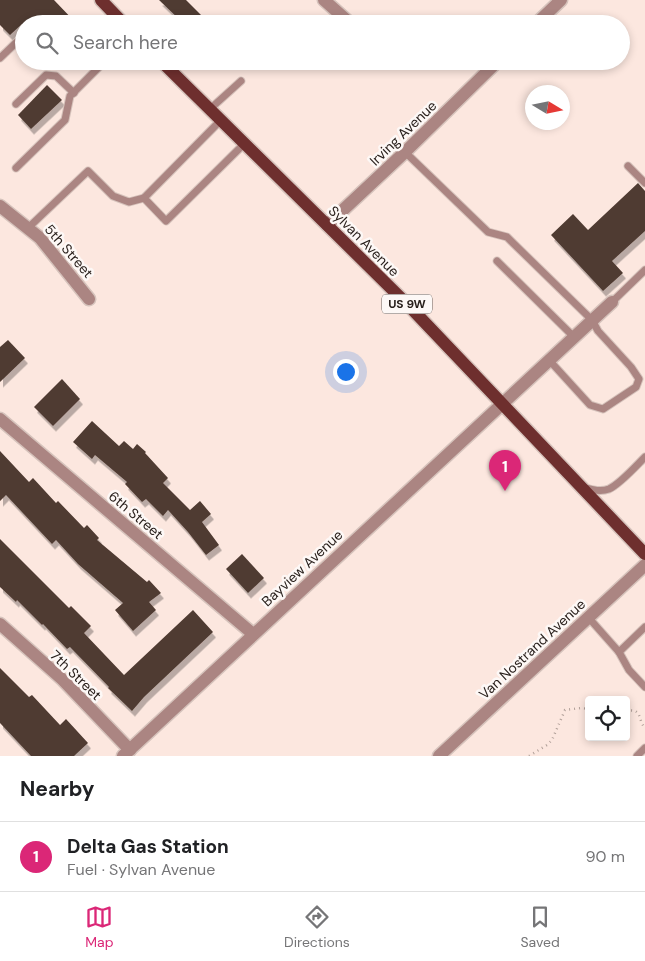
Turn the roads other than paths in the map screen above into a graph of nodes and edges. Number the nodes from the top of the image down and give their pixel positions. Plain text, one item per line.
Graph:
1 (100, 0) edge
2 (324, 0) edge
3 (560, 0) edge
4 (115, 15) edge
5 (341, 15) edge
6 (545, 15) edge
7 (15, 44) edge
8 (0, 58) edge
9 (97, 70) edge
10 (170, 70) edge
11 (489, 70) edge
12 (241, 82) dead end
13 (74, 93) junction
14 (16, 104) dead end
15 (210, 109) junction
16 (221, 120) junction
17 (244, 144) junction
18 (406, 152) junction
19 (628, 166) dead end
20 (16, 168) dead end
21 (645, 183) edge
22 (144, 198) junction
23 (0, 206) edge
24 (327, 225) junction
25 (28, 228) junction
26 (497, 261) dead end
27 (645, 270) edge
28 (89, 299) dead end
29 (612, 302) joint
30 (592, 320) junction
31 (574, 336) junction
32 (549, 360) junction
33 (502, 404) junction
34 (0, 419) edge
35 (645, 457) edge
36 (582, 488) junction
37 (645, 554) edge
38 (645, 565) edge
39 (588, 617) junction
40 (0, 624) edge
41 (645, 627) edge
42 (253, 634) junction
43 (619, 652) junction
44 (645, 686) edge
45 (645, 748) edge
46 (126, 753) edge
47 (439, 756) edge
48 (637, 756) edge

1 - 4 main road
2 - 5 street
3 - 6 street
7 - 8 lane
9 - 13 lane
10 - 15 main road, Sylvan Avenue / US 9W
11 - 18 street, Irving Avenue
12 - 15 lane
13 - 14 lane
13 - 20 lane
15 - 16 main road, Sylvan Avenue / US 9W
16 - 17 main road, Sylvan Avenue / US 9W
16 - 22 lane
17 - 22 lane
17 - 24 main road, Sylvan Avenue / US 9W
18 - 24 street, Irving Avenue
18 - 30 lane
19 - 21 lane
22 - 25 lane
23 - 25 street, 5th Street
24 - 33 main road, Sylvan Avenue / US 9W
25 - 28 street, 5th Street
26 - 31 lane
27 - 29 lane
29 - 30 street, Bayview Avenue
30 - 31 street, Bayview Avenue
30 - 32 lane
31 - 32 street, Bayview Avenue
32 - 33 street, Bayview Avenue
33 - 36 main road, Sylvan Avenue / US 9W
33 - 42 street, Bayview Avenue
34 - 42 street, 6th Street
35 - 36 lane
36 - 37 main road, Sylvan Avenue / US 9W
38 - 39 street, Van Nostrand Avenue
39 - 43 lane
39 - 47 street, Van Nostrand Avenue
40 - 46 street, 7th Street
41 - 43 lane
42 - 46 street, Bayview Avenue
43 - 44 lane
45 - 48 lane

